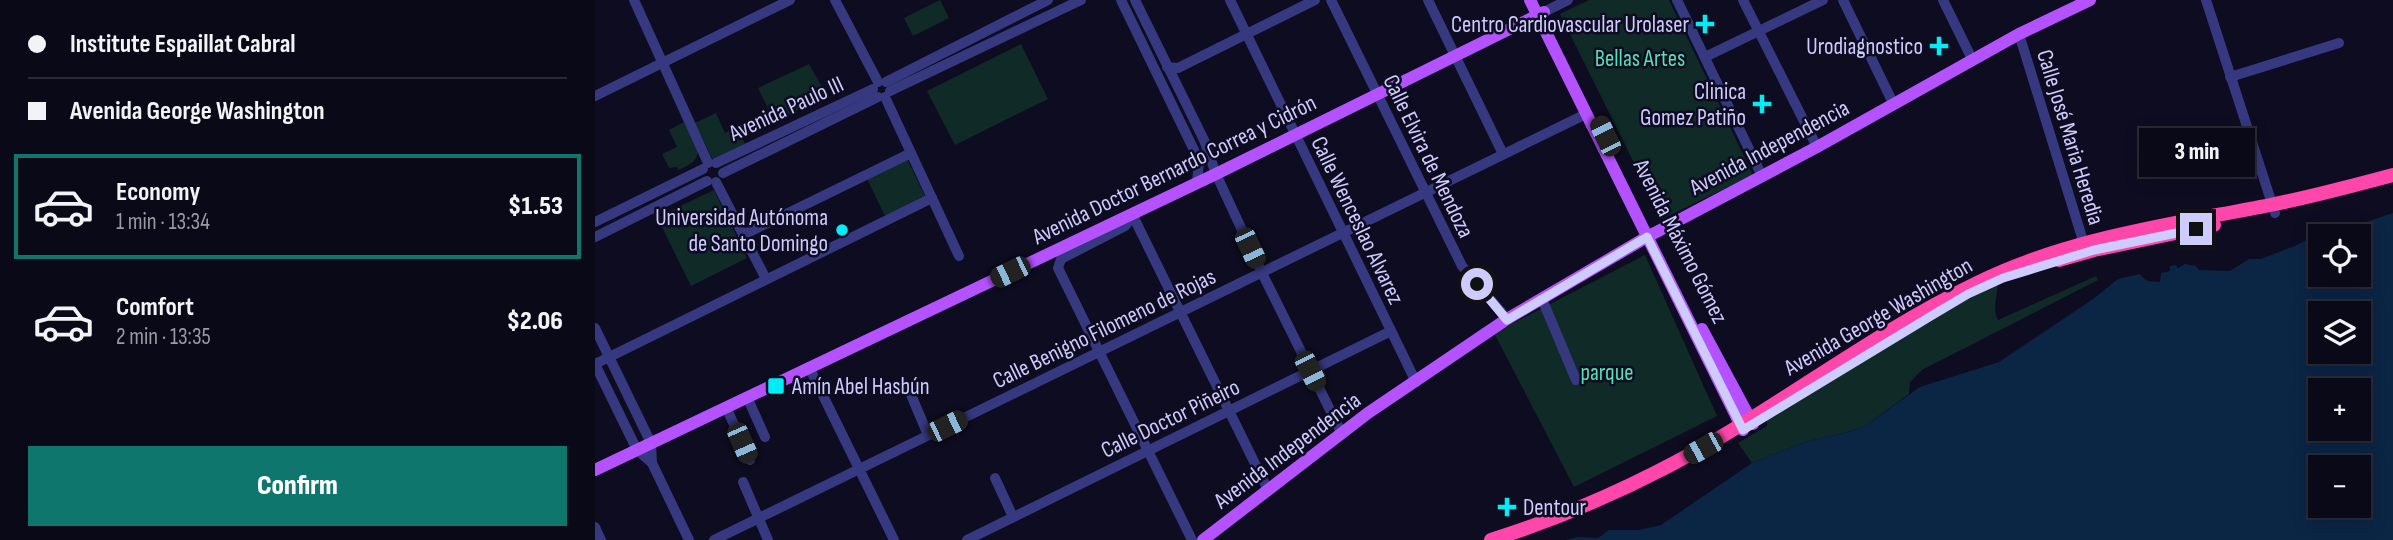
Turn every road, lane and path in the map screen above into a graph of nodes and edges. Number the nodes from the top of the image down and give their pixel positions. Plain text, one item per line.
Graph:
1 (633, 0) edge
2 (790, 0) edge
3 (835, 0) edge
4 (1048, 0) edge
5 (1081, 0) edge
6 (1121, 0) edge
7 (1135, 0) edge
8 (1230, 0) edge
9 (1315, 0) edge
10 (1331, 0) edge
11 (1428, 0) edge
12 (1530, 0) edge
13 (1567, 0) edge
14 (1677, 0) edge
15 (1743, 0) edge
16 (1823, 0) edge
17 (1843, 0) edge
18 (1943, 0) edge
19 (2090, 0) edge
20 (2206, 0) edge
21 (1540, 9) edge
22 (1004, 22) junction
23 (993, 27) junction
24 (1758, 31) junction
25 (1010, 34) junction
26 (1247, 34) junction
27 (2019, 34) junction
28 (999, 39) junction
29 (2339, 43) dead end
30 (1455, 55) junction
31 (1705, 58) junction
32 (1972, 59) junction
33 (663, 62) junction
34 (1167, 67) junction
35 (2230, 77) junction
36 (882, 90) junction
37 (1377, 94) junction
38 (595, 96) edge
39 (1893, 103) junction
40 (1586, 114) junction
41 (1295, 134) junction
42 (1817, 147) junction
43 (911, 153) junction
44 (1503, 155) junction
45 (709, 165) junction
46 (1216, 174) junction
47 (2393, 175) edge
48 (1762, 176) junction
49 (715, 178) junction
50 (1198, 182) junction
51 (2393, 186) edge
52 (1425, 192) junction
53 (932, 198) junction
54 (2274, 209) junction
55 (1131, 214) junction
56 (595, 222) edge
57 (1343, 233) junction
58 (1650, 235) junction
59 (743, 236) junction
60 (595, 237) edge
61 (2085, 247) junction
62 (959, 257) dead end
63 (1262, 273) junction
64 (766, 279) junction
65 (1542, 299) junction
66 (1180, 312) junction
67 (1507, 320) junction
68 (595, 328) edge
69 (1391, 331) junction
70 (1100, 352) junction
71 (609, 356) junction
72 (595, 364) edge
73 (809, 367) junction
74 (1310, 371) junction
75 (1576, 380) dead end
76 (1416, 382) junction
77 (909, 390) dead end
78 (747, 397) junction
79 (726, 407) junction
80 (1229, 411) junction
81 (1747, 425) junction
82 (1342, 434) junction
83 (928, 435) junction
84 (765, 437) dead end
85 (651, 443) junction
86 (637, 450) junction
87 (1148, 451) junction
88 (750, 460) dead end
89 (652, 463) junction
90 (859, 469) junction
91 (595, 470) edge
92 (995, 478) dead end
93 (743, 482) dead end
94 (1268, 490) junction
95 (1013, 517) junction
96 (760, 518) junction
97 (595, 527) edge
98 (601, 540) edge
99 (689, 540) edge
100 (714, 540) edge
101 (768, 540) edge
102 (894, 540) edge
103 (967, 540) edge
104 (1192, 540) edge
105 (1203, 540) edge
106 (1491, 540) edge
107 (1512, 540) edge

1 - 33 street
2 - 33 street
3 - 36 street
4 - 22 street, Avenida Paulo III
5 - 25 street, Avenida Paulo III
6 - 50 street
7 - 34 street
8 - 26 street, Calle Wenceslao Alvarez
9 - 26 street
10 - 37 street, Calle Elvira de Mendoza
11 - 30 street
12 - 21 main road, Avenida Máximo Gómez
13 - 21 street
14 - 31 street
15 - 24 street
16 - 24 street
17 - 39 street
18 - 32 street
19 - 27 main road, Avenida Independencia
20 - 35 street
21 - 30 main road, Avenida Doctor Bernardo Correa y Cidrón
21 - 40 main road, Avenida Máximo Gómez
21 - 58 main road, Avenida Máximo Gómez
22 - 23 street, Avenida Paulo III
22 - 25 street
23 - 28 street
23 - 36 street, Avenida Paulo III
24 - 31 street
24 - 42 street
25 - 28 street, Avenida Paulo III
26 - 34 street
26 - 41 street, Calle Wenceslao Alvarez
27 - 32 main road, Avenida Independencia
27 - 61 street, Calle José Maria Heredia
28 - 36 street, Avenida Paulo III
29 - 35 street
30 - 37 main road, Avenida Doctor Bernardo Correa y Cidrón
30 - 44 street
31 - 48 street
32 - 39 main road, Avenida Independencia
33 - 38 street
33 - 45 street
34 - 46 street
35 - 54 street
36 - 43 street
36 - 45 street, Avenida Paulo III
36 - 49 street, Avenida Paulo III
37 - 41 main road, Avenida Doctor Bernardo Correa y Cidrón
37 - 52 street, Calle Elvira de Mendoza
39 - 42 main road, Avenida Independencia
40 - 44 street, Calle Benigno Filomeno de Rojas
40 - 58 main road, Avenida Máximo Gómez
41 - 46 main road, Avenida Doctor Bernardo Correa y Cidrón
41 - 57 street, Calle Wenceslao Alvarez
42 - 48 main road, Avenida Independencia
43 - 53 street
43 - 59 street
44 - 52 street, Calle Benigno Filomeno de Rojas
45 - 49 street
45 - 49 street
45 - 56 street, Avenida Paulo III
46 - 50 main road, Avenida Doctor Bernardo Correa y Cidrón
46 - 63 street
47 - 54 highway, Avenida George Washington
48 - 58 main road, Avenida Independencia
49 - 59 street
49 - 60 street, Avenida Paulo III
50 - 55 main road, Avenida Doctor Bernardo Correa y Cidrón
51 - 54 highway, Avenida George Washington
52 - 57 street, Calle Benigno Filomeno de Rojas
52 - 67 street, Calle Elvira de Mendoza
53 - 62 street
53 - 64 street
54 - 61 highway, Avenida George Washington
55 - 66 street
55 - 70 street
55 - 73 main road, Avenida Doctor Bernardo Correa y Cidrón
57 - 63 street, Calle Benigno Filomeno de Rojas
57 - 69 street, Calle Wenceslao Alvarez
58 - 65 main road, Avenida Independencia
58 - 81 main road, Avenida Máximo Gómez
59 - 64 street
61 - 81 highway, Avenida George Washington
63 - 66 street, Calle Benigno Filomeno de Rojas
63 - 74 street
64 - 71 street
65 - 67 main road, Avenida Independencia
65 - 75 street
66 - 70 street, Calle Benigno Filomeno de Rojas
66 - 80 street
67 - 76 main road, Avenida Independencia
68 - 71 street
69 - 74 street, Calle Doctor Piñeiro
69 - 76 street, Calle Wenceslao Alvarez
70 - 83 street, Calle Benigno Filomeno de Rojas
70 - 87 street
71 - 72 street
71 - 85 street
72 - 86 street
73 - 78 main road, Avenida Doctor Bernardo Correa y Cidrón
73 - 90 street
74 - 80 street, Calle Doctor Piñeiro
74 - 82 street
76 - 82 main road, Avenida Independencia
77 - 83 street
78 - 79 main road, Avenida Doctor Bernardo Correa y Cidrón
78 - 84 street
79 - 85 main road, Avenida Doctor Bernardo Correa y Cidrón
79 - 88 street
80 - 87 street, Calle Doctor Piñeiro
80 - 94 street
81 - 106 highway, Avenida George Washington
81 - 107 highway, Avenida George Washington
82 - 94 main road, Avenida Independencia
83 - 90 street, Calle Benigno Filomeno de Rojas
85 - 86 main road, Avenida Doctor Bernardo Correa y Cidrón
85 - 89 street
86 - 89 street
86 - 91 main road, Avenida Doctor Bernardo Correa y Cidrón
87 - 95 street, Calle Doctor Piñeiro
87 - 104 street
89 - 99 street
90 - 96 street, Calle Benigno Filomeno de Rojas
90 - 102 street
92 - 95 street
93 - 96 street
94 - 105 main road, Avenida Independencia
95 - 103 street, Calle Doctor Piñeiro
96 - 100 street, Calle Benigno Filomeno de Rojas
96 - 101 street
97 - 98 street

